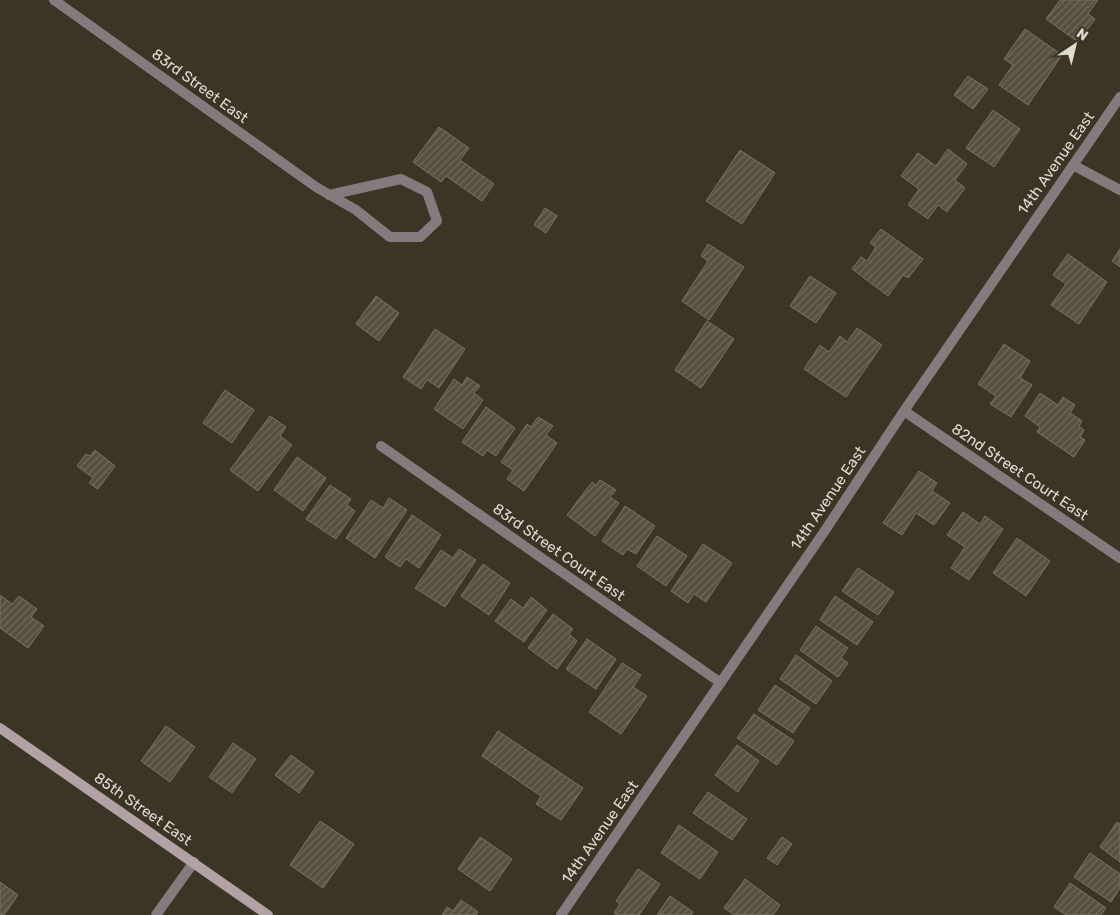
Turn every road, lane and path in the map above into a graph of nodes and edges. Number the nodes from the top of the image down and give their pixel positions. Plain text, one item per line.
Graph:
1 (54, 0) edge
2 (1120, 97) edge
3 (1073, 165) junction
4 (1120, 190) edge
5 (329, 195) junction
6 (904, 411) junction
7 (381, 446) dead end
8 (1120, 558) edge
9 (721, 683) junction
10 (0, 728) edge
11 (194, 862) junction
12 (156, 915) edge
13 (268, 915) edge
14 (561, 915) edge

1 - 5 street, 83rd Street East
2 - 3 street, 14th Avenue East
3 - 4 street
3 - 6 street, 14th Avenue East
5 - 5 street, 83rd Street East
6 - 8 street, 82nd Street Court East
6 - 9 street, 14th Avenue East
7 - 9 street, 83rd Street Court East
9 - 14 street, 14th Avenue East
10 - 11 street, 85th Street East
11 - 12 street
11 - 13 street, 85th Street East

